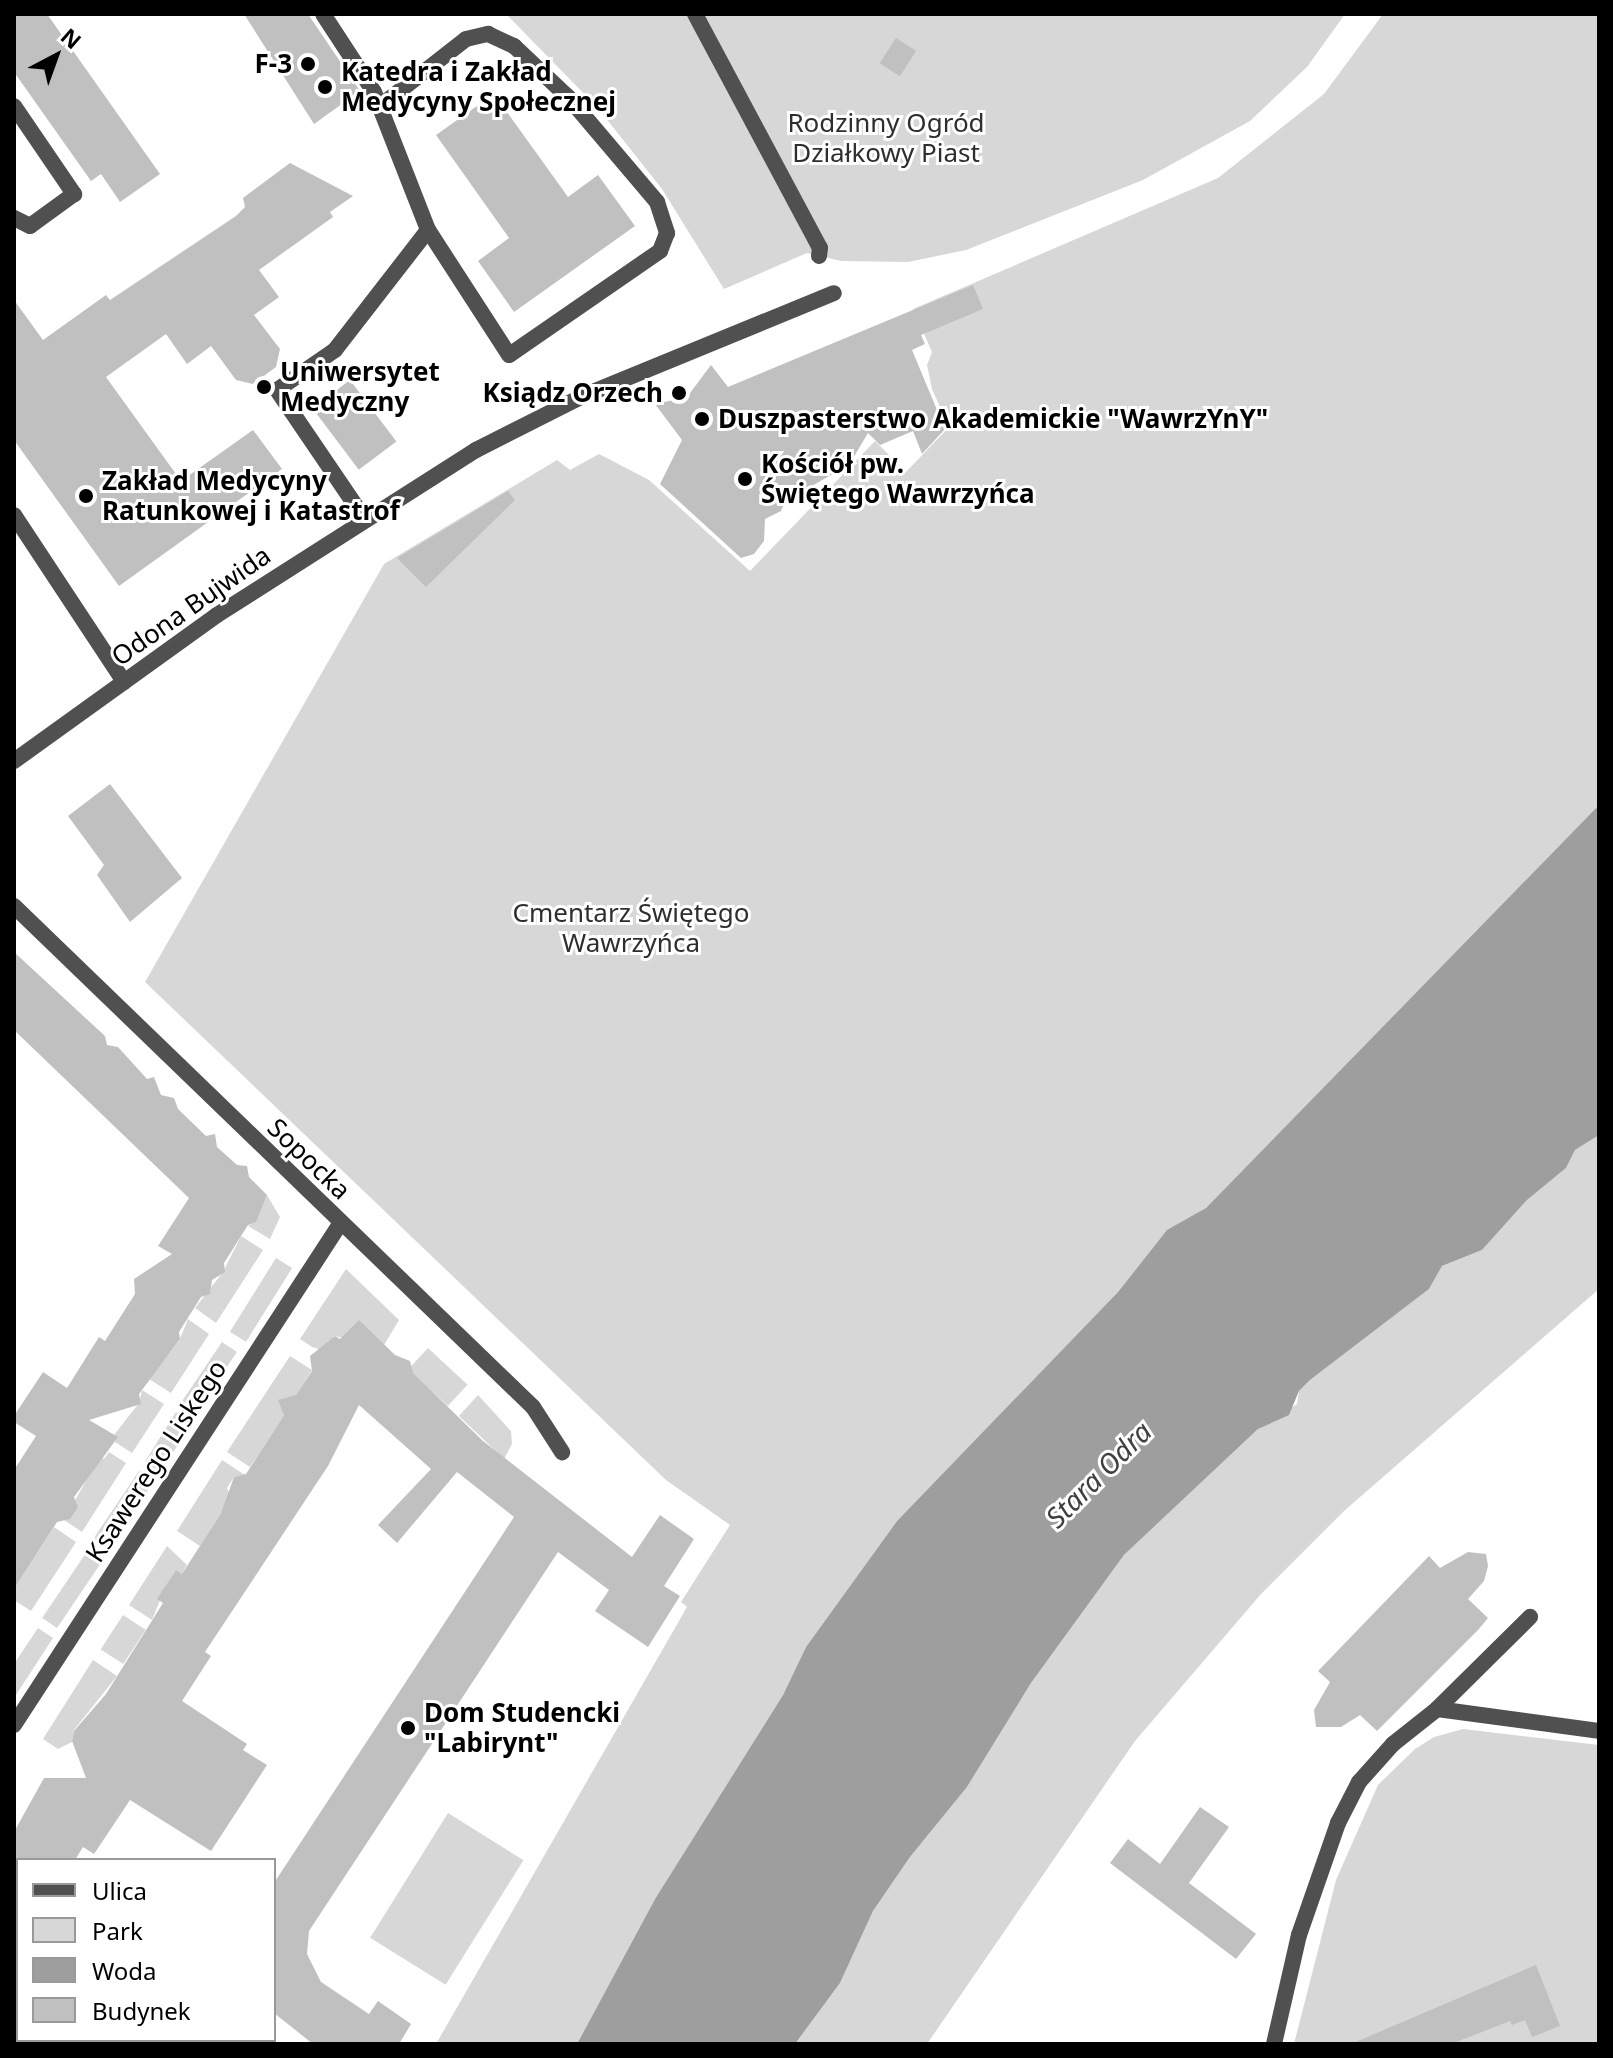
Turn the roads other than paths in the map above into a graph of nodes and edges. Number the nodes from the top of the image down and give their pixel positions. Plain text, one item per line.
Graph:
1 (323, 14) edge
2 (695, 14) edge
3 (14, 106) edge
4 (379, 107) junction
5 (14, 218) edge
6 (428, 230) junction
7 (819, 256) dead end
8 (834, 293) dead end
9 (14, 515) edge
10 (364, 518) junction
11 (124, 682) junction
12 (17, 754) edge
13 (14, 906) edge
14 (340, 1224) junction
15 (562, 1452) dead end
16 (1530, 1617) dead end
17 (1437, 1709) junction
18 (14, 1725) edge
19 (1599, 1731) edge
20 (1274, 2044) edge

1 - 4 street
2 - 7 street
3 - 5 street
4 - 6 street
4 - 6 street
6 - 10 street
8 - 10 street, Odona Bujwida
9 - 11 street
10 - 11 street, Odona Bujwida
11 - 12 street, Odona Bujwida
13 - 14 street, Sopocka
14 - 15 street, Sopocka
14 - 18 street, Ksawerego Liskego
16 - 17 street
17 - 19 street
17 - 20 street

